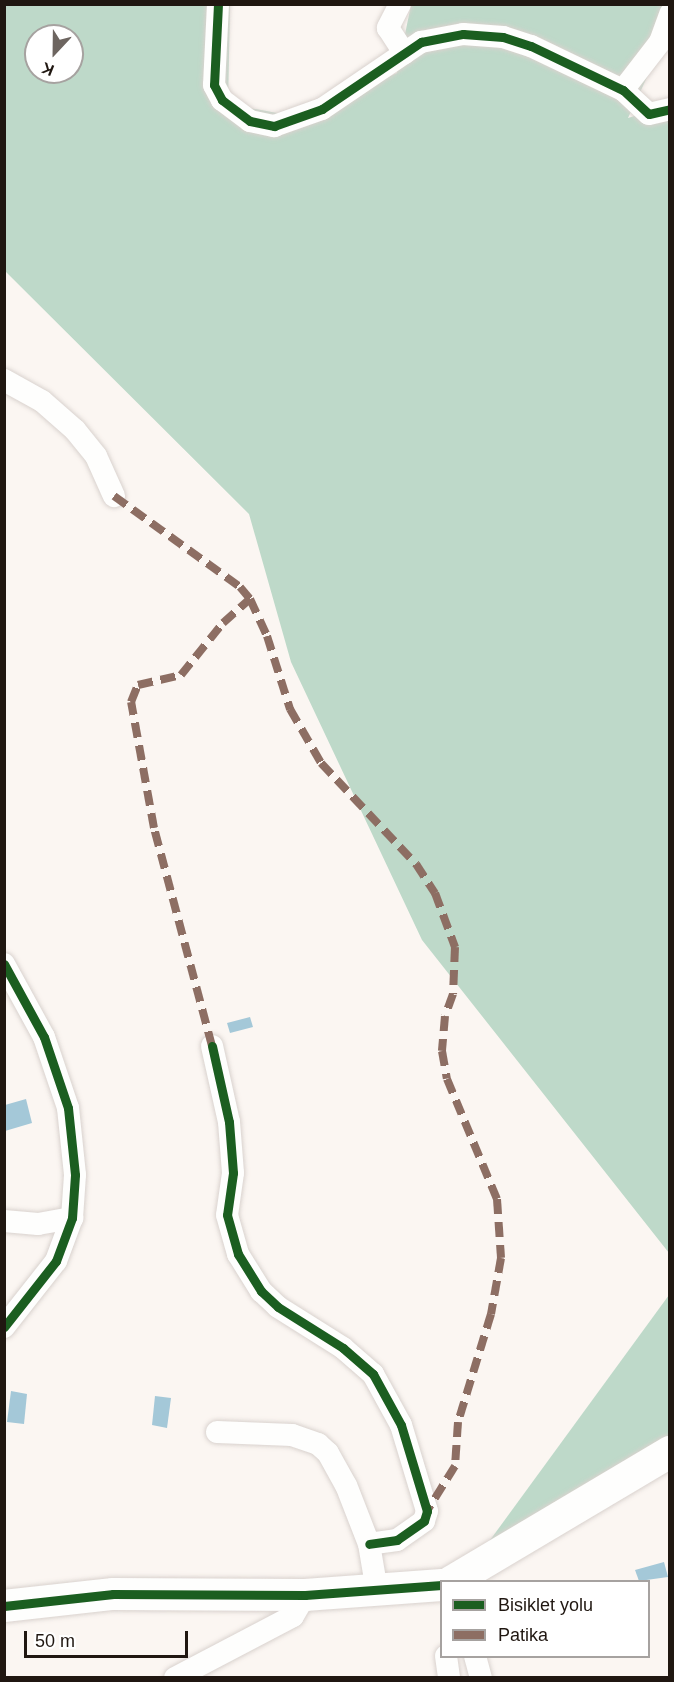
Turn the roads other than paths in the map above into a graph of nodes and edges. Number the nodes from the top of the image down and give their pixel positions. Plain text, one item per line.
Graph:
1 (218, 4) edge
2 (400, 4) edge
3 (669, 14) edge
4 (404, 53) junction
5 (623, 90) junction
6 (669, 109) edge
7 (4, 380) edge
8 (114, 496) dead end
9 (4, 964) edge
10 (212, 1046) dead end
11 (72, 1218) junction
12 (4, 1221) edge
13 (4, 1327) edge
14 (217, 1432) dead end
15 (669, 1452) edge
16 (369, 1544) junction
17 (453, 1580) edge
18 (440, 1585) edge
19 (377, 1591) junction
20 (306, 1595) junction
21 (4, 1606) edge
22 (446, 1658) edge
23 (476, 1658) edge
24 (175, 1677) edge
25 (449, 1677) edge
26 (481, 1677) edge

1 - 4 street
2 - 4 street
3 - 5 street
4 - 5 street
5 - 6 street
7 - 8 street
9 - 11 street
10 - 16 street
11 - 12 street
11 - 13 street
14 - 16 street
15 - 17 street
16 - 19 street
18 - 19 street
19 - 20 street
20 - 21 street
20 - 24 street
22 - 25 street
23 - 26 street

